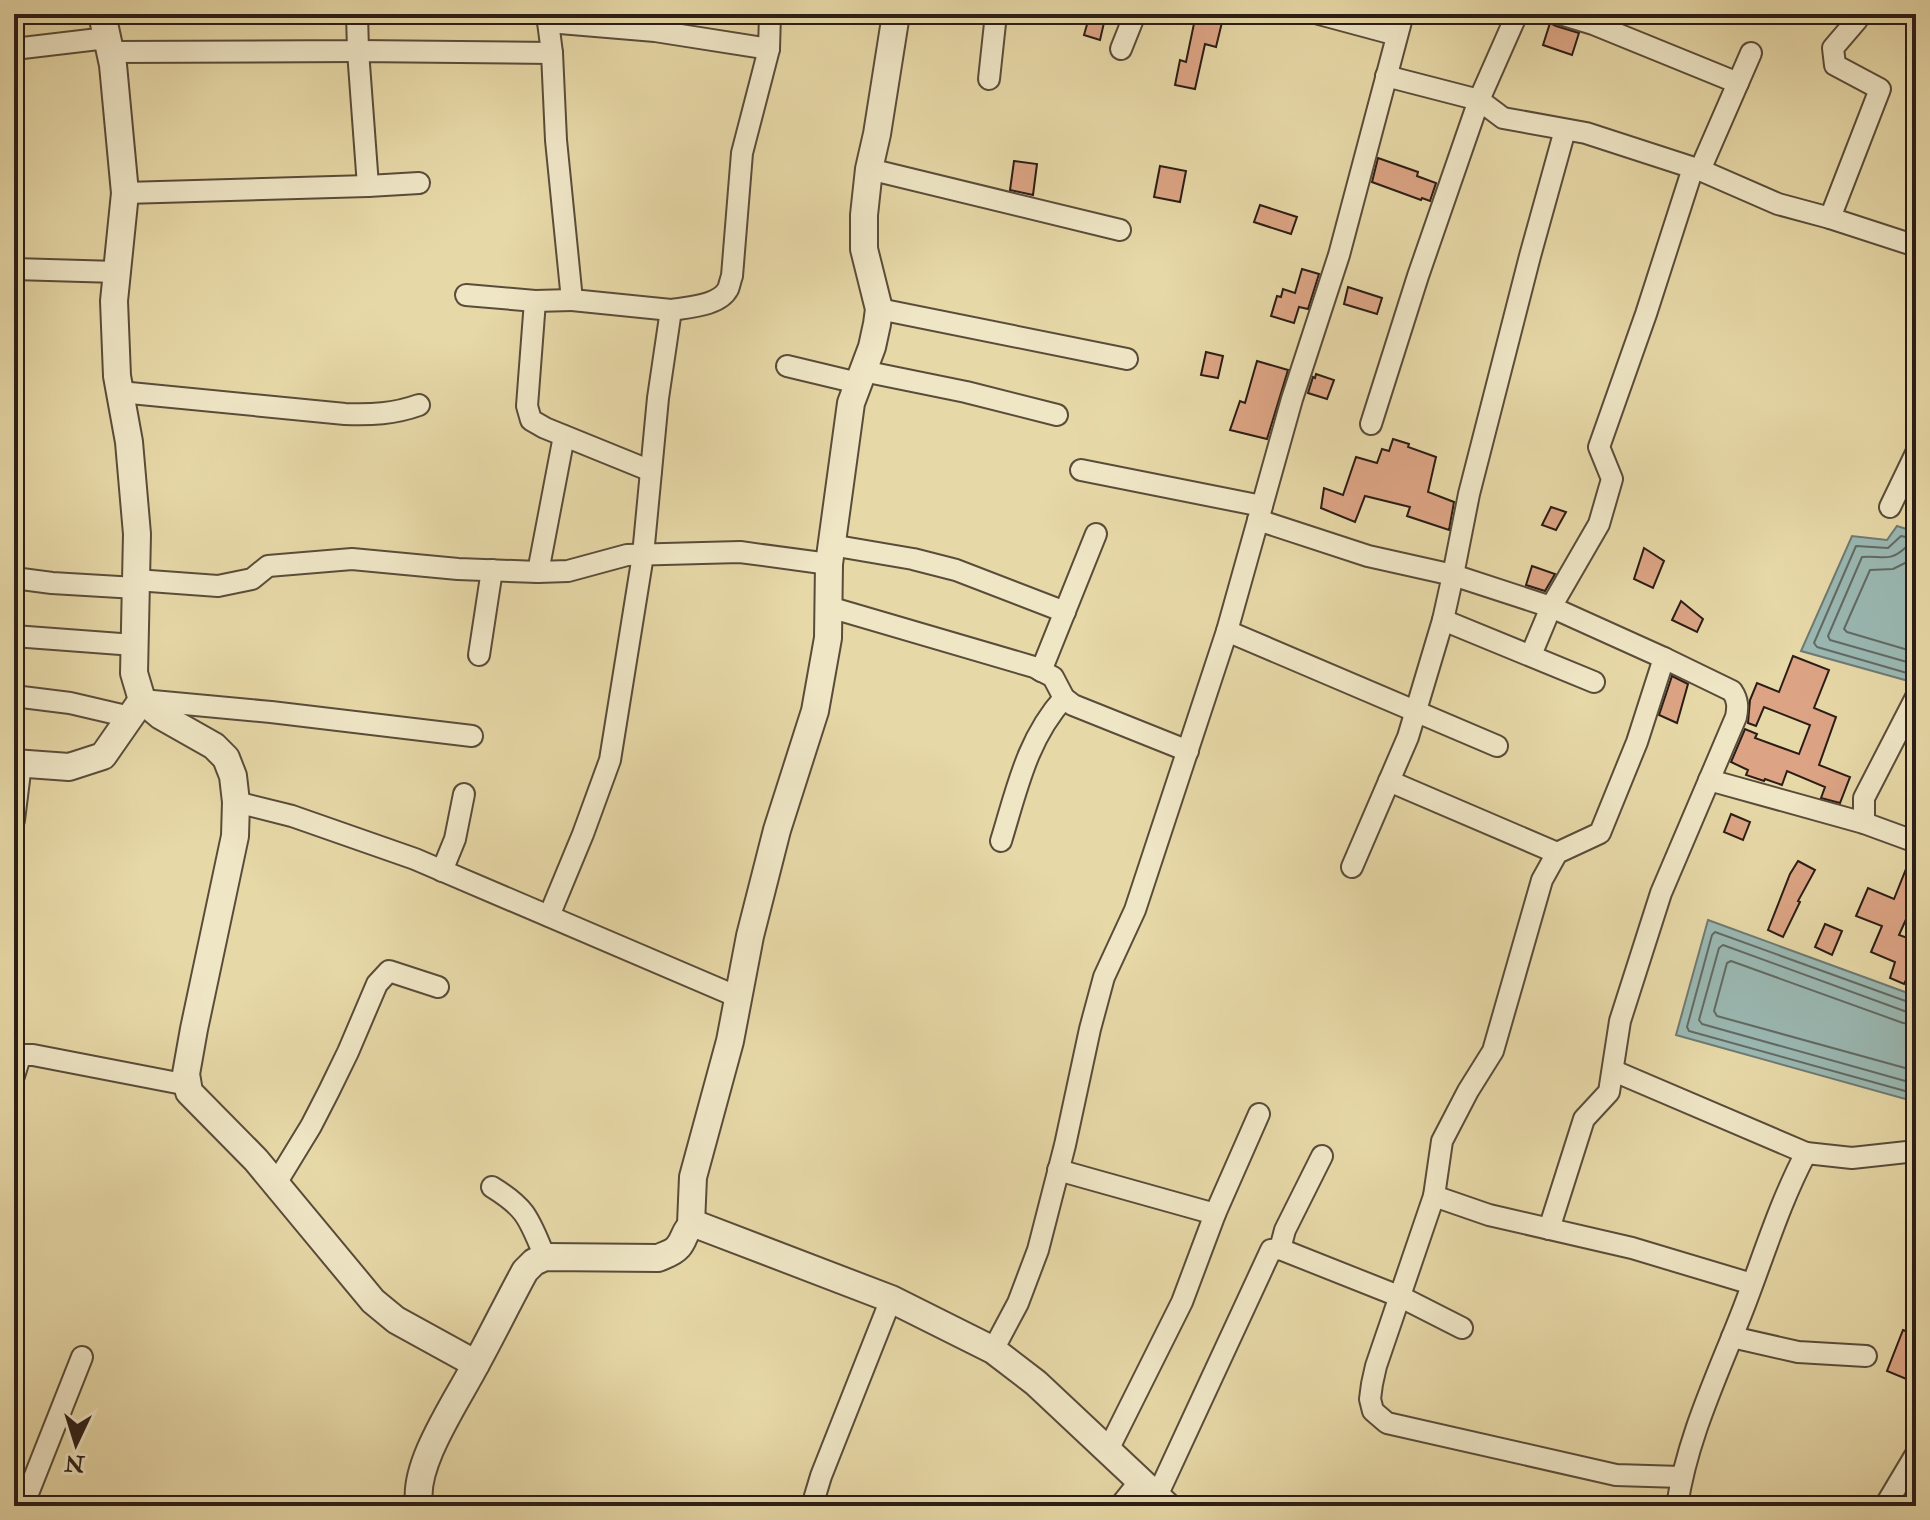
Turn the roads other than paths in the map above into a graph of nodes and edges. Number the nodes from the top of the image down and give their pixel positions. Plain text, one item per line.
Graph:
1 (357, 14) edge
2 (770, 14) edge
3 (896, 14) edge
4 (996, 14) edge
5 (1135, 14) edge
6 (1319, 14) edge
7 (1403, 14) edge
8 (1517, 14) edge
9 (1560, 14) edge
10 (1860, 14) edge
11 (548, 18) edge
12 (656, 22) edge
13 (107, 35) edge
14 (1397, 35) junction
15 (14, 49) edge
16 (769, 49) junction
17 (1121, 49) dead end
18 (358, 51) junction
19 (552, 53) junction
20 (1751, 53) dead end
21 (1386, 76) junction
22 (989, 79) dead end
23 (1738, 83) junction
24 (1479, 100) junction
25 (1565, 130) junction
26 (869, 169) junction
27 (1696, 169) junction
28 (419, 183) dead end
29 (368, 186) junction
30 (125, 193) junction
31 (1830, 218) junction
32 (1120, 230) dead end
33 (1916, 246) edge
34 (14, 269) edge
35 (117, 272) junction
36 (466, 295) dead end
37 (572, 300) junction
38 (535, 301) junction
39 (879, 309) junction
40 (671, 310) junction
41 (1127, 359) dead end
42 (787, 366) dead end
43 (860, 377) junction
44 (120, 392) junction
45 (419, 405) dead end
46 (1057, 415) dead end
47 (1371, 424) dead end
48 (564, 436) junction
49 (1916, 453) edge
50 (1081, 470) dead end
51 (651, 471) junction
52 (1890, 507) dead end
53 (1260, 513) junction
54 (1096, 534) dead end
55 (643, 555) junction
56 (830, 555) junction
57 (492, 570) junction
58 (538, 572) junction
59 (1453, 575) junction
60 (14, 578) edge
61 (136, 584) junction
62 (829, 607) junction
63 (1551, 607) junction
64 (1065, 612) junction
65 (1443, 620) junction
66 (1227, 631) junction
67 (14, 636) edge
68 (134, 645) junction
69 (479, 655) dead end
70 (1531, 655) junction
71 (1664, 658) junction
72 (1041, 671) junction
73 (1594, 682) dead end
74 (14, 696) edge
75 (1916, 697) edge
76 (1064, 698) junction
77 (136, 708) junction
78 (1416, 712) junction
79 (472, 736) dead end
80 (1497, 746) dead end
81 (1188, 751) junction
82 (18, 763) edge
83 (1709, 780) junction
84 (1389, 781) junction
85 (464, 794) dead end
86 (236, 802) junction
87 (14, 820) edge
88 (1864, 823) junction
89 (1001, 841) dead end
90 (1916, 842) edge
91 (1557, 853) junction
92 (1352, 867) dead end
93 (442, 871) junction
94 (549, 916) junction
95 (438, 987) dead end
96 (738, 997) junction
97 (1614, 1071) junction
98 (14, 1076) edge
99 (188, 1085) junction
100 (1259, 1114) dead end
101 (1916, 1151) edge
102 (1806, 1153) junction
103 (1322, 1156) dead end
104 (1058, 1170) junction
105 (275, 1185) junction
106 (492, 1187) dead end
107 (1434, 1196) junction
108 (1215, 1214) junction
109 (691, 1224) junction
110 (1549, 1229) junction
111 (1280, 1249) junction
112 (545, 1257) junction
113 (1752, 1284) junction
114 (1401, 1297) junction
115 (891, 1299) junction
116 (1462, 1328) dead end
117 (1732, 1337) junction
118 (993, 1350) junction
119 (1866, 1356) dead end
120 (82, 1357) dead end
121 (476, 1364) junction
122 (1108, 1450) junction
123 (1913, 1468) edge
124 (1681, 1477) junction
125 (1155, 1495) edge
126 (23, 1506) edge
127 (420, 1506) edge
128 (812, 1506) edge
129 (1120, 1506) edge
130 (1677, 1506) edge
131 (1885, 1506) edge

1 - 18 street
2 - 16 street
3 - 26 street
4 - 22 street
5 - 17 street
6 - 14 street
7 - 14 street
8 - 24 street
9 - 23 street
10 - 31 street
11 - 12 street
11 - 19 street
12 - 16 street
13 - 15 street
13 - 18 street
13 - 30 street
14 - 21 street
16 - 40 street
18 - 19 street
18 - 29 street
19 - 37 street
20 - 23 street
21 - 24 street
21 - 53 street
23 - 27 street
24 - 25 street
24 - 47 street
25 - 27 street
25 - 59 street
26 - 32 street
26 - 39 street
27 - 31 street
27 - 63 street
28 - 29 street
29 - 30 street
30 - 35 street
31 - 33 street
34 - 35 street
35 - 44 street
36 - 38 street
37 - 38 street
37 - 40 street
38 - 48 street
39 - 41 street
39 - 43 street
40 - 51 street
42 - 43 street
43 - 46 street
43 - 56 street
44 - 45 street
44 - 61 street
48 - 51 street
48 - 58 street
49 - 52 street
50 - 53 street
51 - 55 street
53 - 59 street
53 - 66 street
54 - 64 street
55 - 56 street
55 - 58 street
55 - 94 street
56 - 62 street
56 - 64 street
57 - 58 street
57 - 61 street
57 - 69 street
59 - 63 street
59 - 65 street
60 - 61 street
61 - 68 street
62 - 72 street
62 - 96 street
63 - 70 street
63 - 71 street
64 - 72 street
65 - 70 street
65 - 78 street
66 - 78 street
66 - 81 street
67 - 68 street
68 - 77 street
70 - 73 street
71 - 83 street
71 - 91 street
72 - 76 street
74 - 77 street
75 - 88 street
76 - 81 street
76 - 89 street
77 - 79 street
77 - 82 street
77 - 86 street
78 - 80 street
78 - 84 street
81 - 104 street
82 - 87 street
83 - 88 street
83 - 97 street
84 - 91 street
84 - 92 street
85 - 93 street
86 - 93 street
86 - 99 street
88 - 90 street
91 - 107 street
93 - 94 street
94 - 96 street
95 - 105 street
96 - 109 street
97 - 102 street
97 - 110 street
98 - 99 street
99 - 105 street
100 - 108 street
101 - 102 street
102 - 113 street
103 - 111 street
104 - 108 street
104 - 118 street
105 - 121 street
106 - 112 street
107 - 110 street
107 - 114 street
108 - 122 street
109 - 112 street
109 - 115 street
110 - 113 street
111 - 114 street
111 - 125 street
112 - 121 street
113 - 117 street
114 - 116 street
114 - 124 street
115 - 118 street
115 - 128 street
117 - 119 street
117 - 124 street
118 - 122 street
120 - 126 street
121 - 127 street
122 - 125 street
123 - 131 street
124 - 130 street
125 - 129 street

